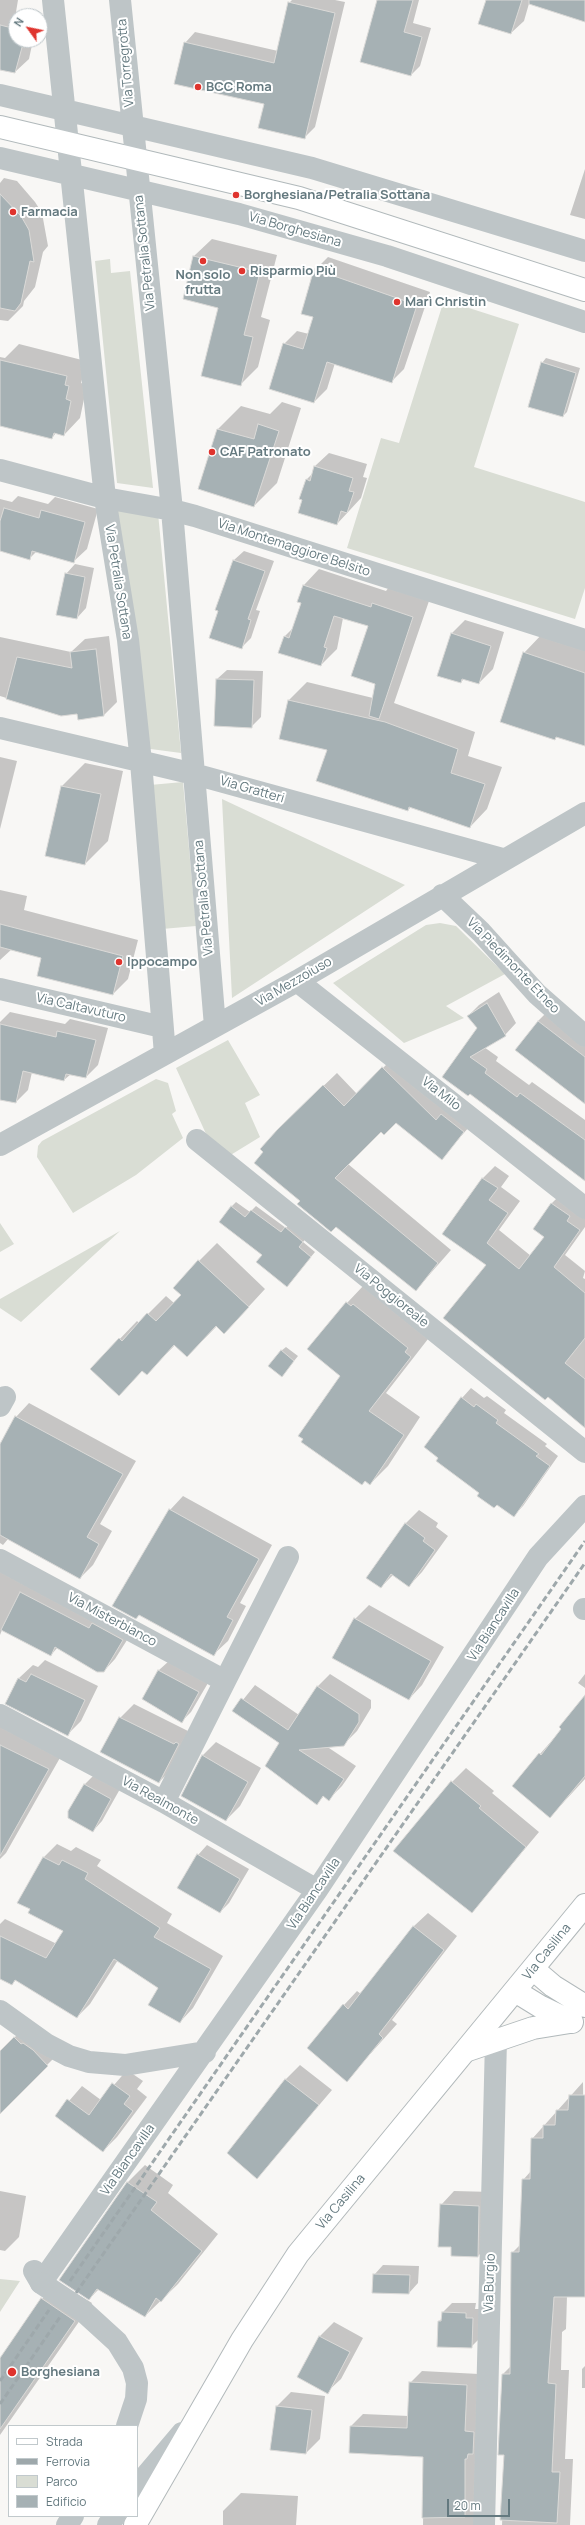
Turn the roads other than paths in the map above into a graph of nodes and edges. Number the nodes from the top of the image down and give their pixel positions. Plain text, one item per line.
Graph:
1 (53, 0) edge
2 (120, 0) edge
3 (0, 94) edge
4 (64, 110) junction
5 (132, 125) junction
6 (0, 126) edge
7 (67, 143) junction
8 (0, 158) edge
9 (136, 158) junction
10 (70, 175) junction
11 (138, 190) junction
12 (585, 251) edge
13 (585, 290) edge
14 (585, 322) edge
15 (0, 470) edge
16 (105, 498) junction
17 (172, 510) junction
18 (585, 640) edge
19 (0, 728) edge
20 (141, 762) junction
21 (194, 774) junction
22 (585, 813) edge
23 (503, 859) junction
24 (442, 895) junction
25 (297, 981) junction
26 (0, 989) edge
27 (215, 1026) junction
28 (162, 1027) junction
29 (585, 1036) edge
30 (165, 1054) junction
31 (197, 1140) dead end
32 (0, 1145) edge
33 (585, 1208) edge
34 (585, 1452) edge
35 (585, 1506) edge
36 (288, 1557) dead end
37 (0, 1560) edge
38 (225, 1681) junction
39 (0, 1715) edge
40 (164, 1802) junction
41 (317, 1890) junction
42 (585, 1905) edge
43 (533, 1969) junction
44 (515, 1991) junction
45 (585, 2006) edge
46 (0, 2010) edge
47 (578, 2023) edge
48 (496, 2040) junction
49 (468, 2050) junction
50 (205, 2052) junction
51 (196, 2417) junction
52 (127, 2425) edge
53 (138, 2485) edge
54 (114, 2517) edge
55 (108, 2525) edge
56 (134, 2525) edge
57 (484, 2525) edge

1 - 4 street
2 - 5 street, Via Torregrotta
3 - 4 street
4 - 5 street
4 - 7 street, Via Petralia Sottana
5 - 9 street, Via Petralia Sottana
5 - 12 street
6 - 7 main road
7 - 9 main road
7 - 10 street, Via Petralia Sottana
8 - 10 street, Via Borghesiana
9 - 11 street, Via Petralia Sottana
9 - 13 main road
10 - 11 street, Via Borghesiana
10 - 16 street, Via Petralia Sottana
11 - 14 street, Via Borghesiana
11 - 17 street, Via Petralia Sottana
15 - 16 street, Via Montemaggiore Belsito
16 - 17 street, Via Montemaggiore Belsito
16 - 20 street, Via Petralia Sottana
17 - 18 street, Via Montemaggiore Belsito
17 - 21 street, Via Petralia Sottana
19 - 20 street, Via Gratteri
20 - 21 street, Via Gratteri
20 - 28 street, Via Petralia Sottana
21 - 23 street, Via Gratteri
21 - 27 street, Via Petralia Sottana
22 - 23 street, Via Mezzoiuso
23 - 24 street, Via Mezzoiuso
24 - 25 street, Via Mezzoiuso
24 - 29 street, Via Piedimonte Etneo
25 - 27 street, Via Mezzoiuso
25 - 33 street, Via Milo
26 - 28 street, Via Caltavuturo
27 - 30 street, Via Mezzoiuso
28 - 30 street, Via Petralia Sottana
30 - 32 street, Via Mezzoiuso
31 - 34 street, Via Poggioreale
35 - 41 street, Via Biancavilla
36 - 38 street
37 - 38 street, Via Misterbianco
38 - 40 street
39 - 40 street, Via Realmonte
40 - 41 street, Via Realmonte
41 - 50 street, Via Biancavilla
42 - 43 main road, Via Casilina
43 - 44 main road, Via Casilina
43 - 45 main road
44 - 47 main road
44 - 49 main road, Via Casilina
46 - 50 street
47 - 48 main road
48 - 49 main road
48 - 57 street, Via Burgio
49 - 51 main road, Via Casilina
50 - 52 street, Via Biancavilla, bridge
51 - 53 street
51 - 56 main road, Via Casilina
54 - 55 street

